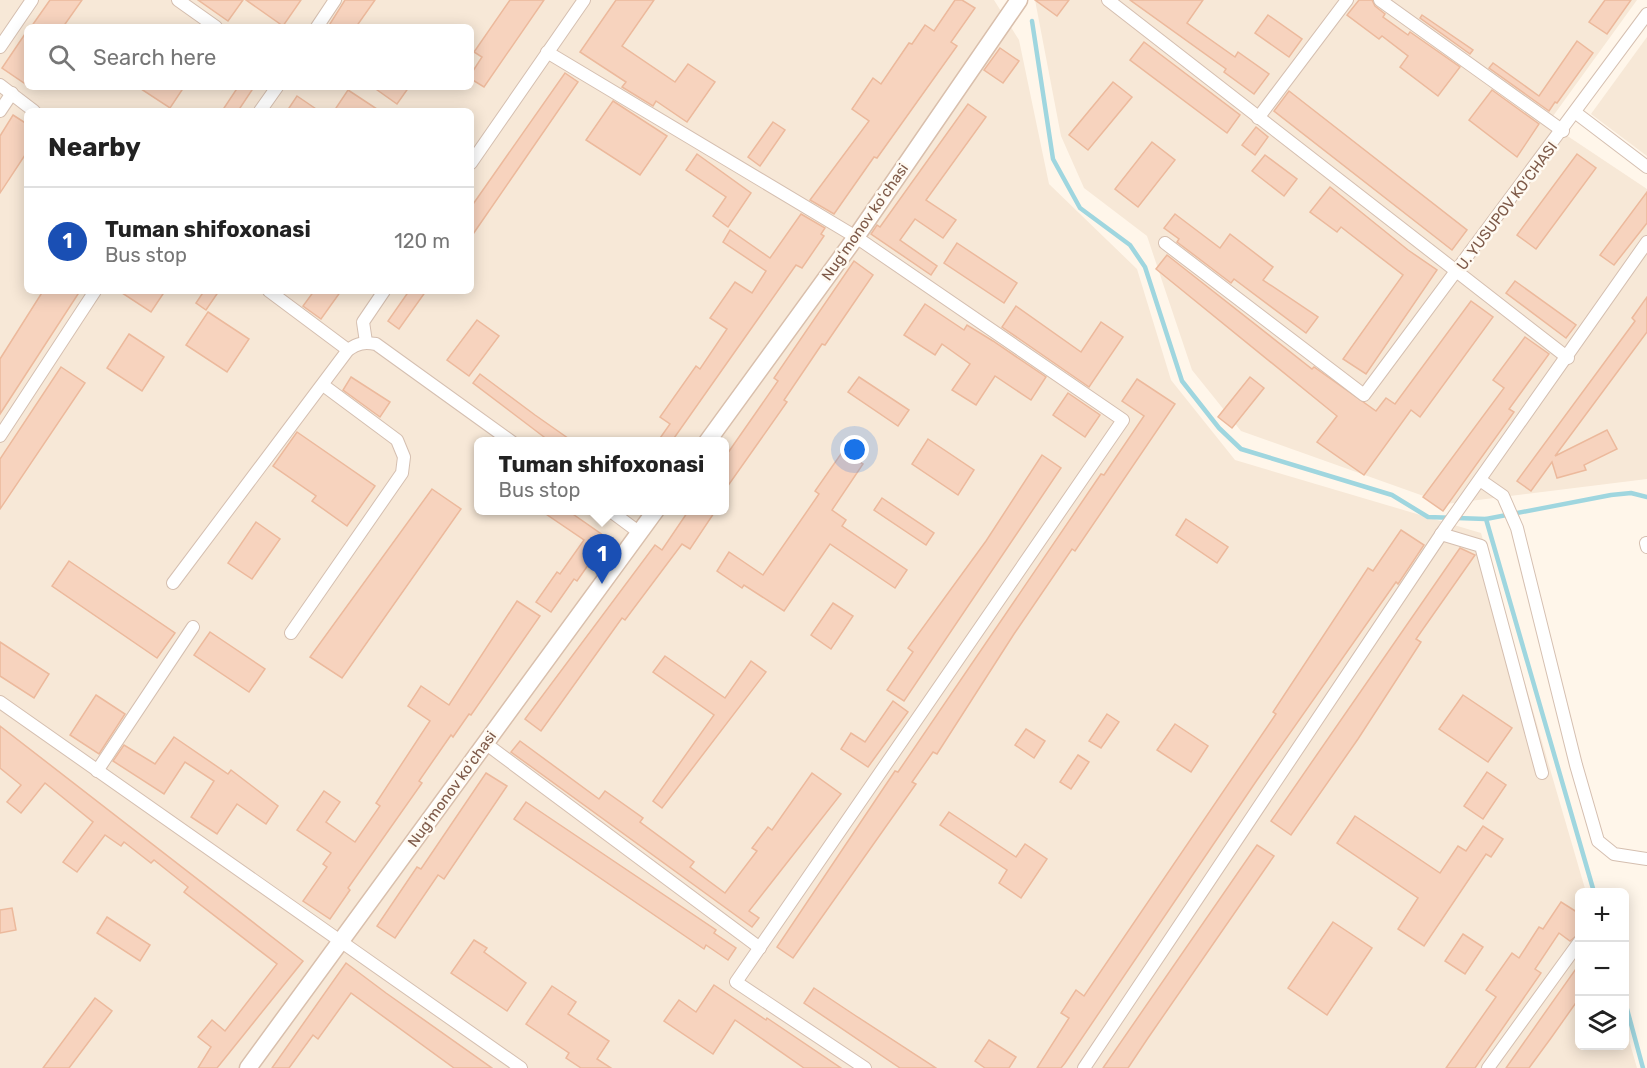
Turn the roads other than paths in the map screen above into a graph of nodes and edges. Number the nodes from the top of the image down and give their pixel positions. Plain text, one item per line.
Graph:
1 (32, 0) edge
2 (178, 0) edge
3 (335, 0) edge
4 (584, 0) edge
5 (1019, 0) edge
6 (1108, 0) edge
7 (1347, 0) edge
8 (1380, 0) edge
9 (1647, 14) edge
10 (212, 24) edge
11 (319, 24) edge
12 (0, 47) edge
13 (547, 52) junction
14 (0, 85) edge
15 (275, 90) edge
16 (12, 93) junction
17 (30, 108) edge
18 (263, 108) edge
19 (0, 111) edge
20 (1576, 113) junction
21 (1258, 118) junction
22 (1563, 131) junction
23 (474, 159) edge
24 (1647, 167) edge
25 (855, 237) junction
26 (1647, 242) edge
27 (1165, 243) dead end
28 (1457, 272) junction
29 (93, 294) edge
30 (273, 294) edge
31 (382, 294) edge
32 (366, 342) junction
33 (348, 350) junction
34 (1568, 358) junction
35 (323, 385) junction
36 (0, 436) edge
37 (506, 437) edge
38 (709, 437) edge
39 (1480, 480) junction
40 (616, 515) edge
41 (653, 515) edge
42 (1443, 532) junction
43 (640, 533) junction
44 (173, 583) dead end
45 (193, 627) dead end
46 (291, 633) dead end
47 (0, 702) edge
48 (485, 743) junction
49 (97, 771) junction
50 (1542, 772) dead end
51 (1646, 862) edge
52 (342, 942) junction
53 (1579, 942) edge
54 (760, 948) junction
55 (248, 1068) edge
56 (521, 1068) edge
57 (865, 1068) edge
58 (1084, 1068) edge
59 (1488, 1068) edge

1 - 12 street
2 - 10 street
3 - 11 street
4 - 13 street
5 - 25 main road, Nugʻmonov koʻchasi
6 - 21 street
7 - 21 street
8 - 22 street
9 - 20 street, U. YUSUPOV KO‘CHASI
13 - 23 street
13 - 25 street
14 - 16 street
15 - 18 street
16 - 17 street
16 - 19 street
20 - 22 street, U. YUSUPOV KO‘CHASI
20 - 24 street
21 - 28 street
22 - 28 street, U. YUSUPOV KO‘CHASI
25 - 38 main road, Nugʻmonov koʻchasi
25 - 54 street
26 - 34 street
27 - 28 street, U. YUSUPOV KO‘CHASI
28 - 34 street
29 - 36 street
30 - 33 street
31 - 32 street
32 - 33 street
32 - 37 street
33 - 35 street
34 - 39 street
35 - 44 street
35 - 46 street
39 - 42 street
39 - 51 street
40 - 43 street
41 - 43 main road, Nugʻmonov koʻchasi
42 - 50 street
42 - 58 street
43 - 48 main road, Nugʻmonov koʻchasi
45 - 49 street
47 - 49 street
48 - 52 main road, Nugʻmonov koʻchasi
48 - 54 street
49 - 52 street
52 - 55 main road, Nugʻmonov koʻchasi
52 - 56 street
53 - 59 street
54 - 57 street

